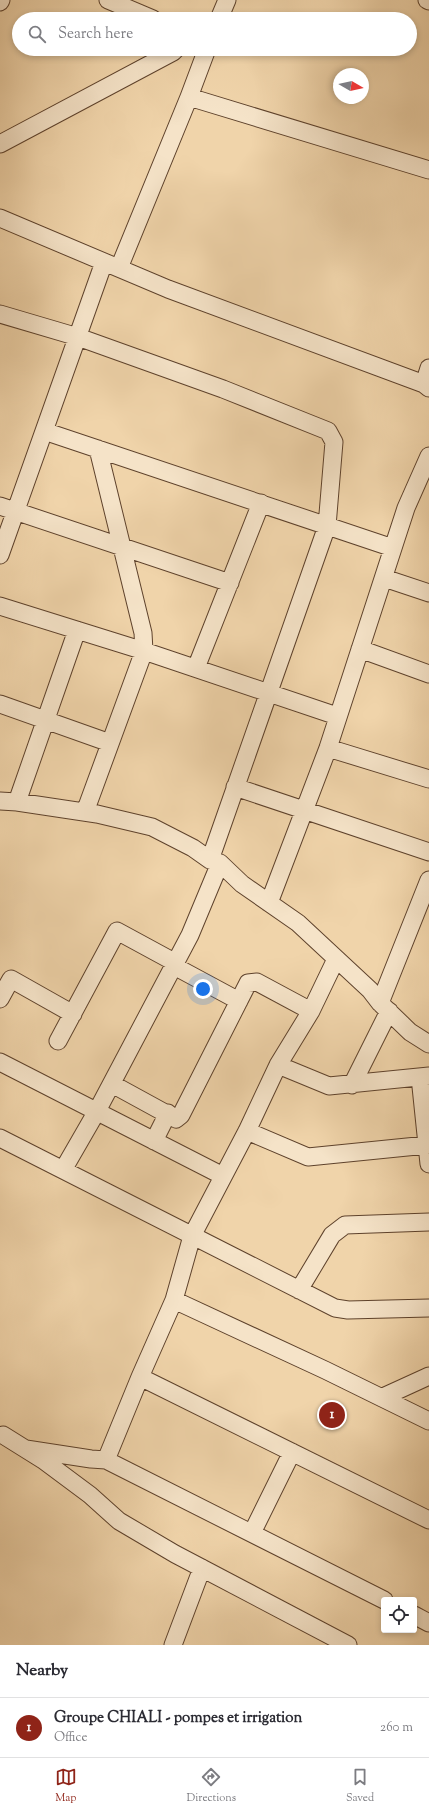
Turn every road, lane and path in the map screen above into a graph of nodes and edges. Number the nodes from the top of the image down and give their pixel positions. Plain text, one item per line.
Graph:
1 (108, 0) edge
2 (227, 0) edge
3 (137, 12) edge
4 (222, 12) edge
5 (165, 56) edge
6 (204, 56) edge
7 (189, 97) junction
8 (0, 144) edge
9 (429, 170) edge
10 (0, 218) edge
11 (112, 265) junction
12 (0, 314) edge
13 (78, 337) junction
14 (427, 380) edge
15 (44, 432) junction
16 (98, 449) junction
17 (429, 456) edge
18 (261, 503) junction
19 (8, 508) edge
20 (327, 526) junction
21 (123, 547) junction
22 (393, 548) junction
23 (0, 555) edge
24 (384, 578) junction
25 (230, 583) junction
26 (429, 593) edge
27 (0, 606) edge
28 (77, 630) junction
29 (360, 649) junction
30 (144, 651) junction
31 (196, 668) junction
32 (429, 674) edge
33 (268, 693) junction
34 (0, 704) edge
35 (337, 716) junction
36 (45, 720) junction
37 (110, 743) junction
38 (328, 748) junction
39 (429, 779) edge
40 (235, 787) junction
41 (8, 802) edge
42 (304, 810) junction
43 (85, 812) junction
44 (429, 852) edge
45 (215, 862) junction
46 (429, 880) edge
47 (269, 903) junction
48 (336, 959) junction
49 (175, 965) junction
50 (0, 999) edge
51 (239, 1001) junction
52 (384, 1007) junction
53 (311, 1011) junction
54 (73, 1014) junction
55 (58, 1041) dead end
56 (429, 1044) edge
57 (0, 1062) edge
58 (278, 1065) junction
59 (424, 1076) edge
60 (112, 1084) junction
61 (352, 1085) junction
62 (97, 1111) junction
63 (168, 1113) junction
64 (247, 1131) junction
65 (0, 1138) edge
66 (154, 1141) junction
67 (427, 1145) junction
68 (429, 1164) edge
69 (63, 1170) junction
70 (223, 1176) junction
71 (429, 1222) edge
72 (192, 1236) junction
73 (299, 1290) junction
74 (174, 1300) junction
75 (429, 1308) edge
76 (429, 1376) edge
77 (140, 1377) junction
78 (383, 1397) junction
79 (429, 1421) edge
80 (1, 1436) edge
81 (26, 1449) junction
82 (292, 1452) junction
83 (106, 1460) junction
84 (429, 1520) edge
85 (252, 1533) junction
86 (202, 1568) junction
87 (381, 1598) edge
88 (417, 1617) edge
89 (429, 1623) edge
90 (173, 1645) edge
91 (348, 1645) edge

1 - 3 street
2 - 4 street
5 - 8 street
6 - 7 street
7 - 9 street
7 - 11 street
10 - 11 street
11 - 13 street
11 - 14 street
12 - 13 street
13 - 15 street
13 - 20 street
15 - 16 street
15 - 19 street
16 - 18 street
16 - 21 street
17 - 22 street
18 - 20 street
18 - 25 street
19 - 21 street
19 - 23 street
20 - 22 street
20 - 33 street
21 - 25 street
21 - 30 street
22 - 24 street
24 - 26 street
24 - 29 street
25 - 31 street
27 - 28 street
28 - 30 street
28 - 36 street
29 - 32 street
29 - 35 street
30 - 31 street
30 - 37 street
31 - 33 street
33 - 35 street
33 - 40 street
34 - 36 street
35 - 38 street
36 - 37 street
36 - 41 street
37 - 43 street
38 - 39 street
38 - 42 street
40 - 42 street
40 - 45 street
41 - 43 street
42 - 44 street
42 - 47 street
43 - 45 street
45 - 47 street
45 - 49 street
46 - 52 street
47 - 48 street
48 - 52 street
48 - 53 street
49 - 51 street
49 - 54 street
49 - 60 street
50 - 54 street
51 - 53 street
51 - 63 street
52 - 56 street
52 - 61 street
53 - 58 street
54 - 55 street
57 - 62 street
58 - 61 street
58 - 64 street
59 - 61 street
59 - 67 street
60 - 62 street
60 - 63 street
62 - 66 street
62 - 69 street
63 - 66 street
64 - 67 street
64 - 70 street
65 - 69 street
66 - 70 street
67 - 68 street
69 - 72 street
70 - 72 street
71 - 73 street
72 - 73 street
72 - 74 street
73 - 75 street
74 - 77 street
74 - 78 street
76 - 78 street
77 - 82 street
77 - 83 street
78 - 79 street
80 - 81 street
81 - 83 street
81 - 86 street
82 - 84 street
82 - 85 street
83 - 85 street
85 - 87 street
86 - 90 street
86 - 91 street
88 - 89 street

